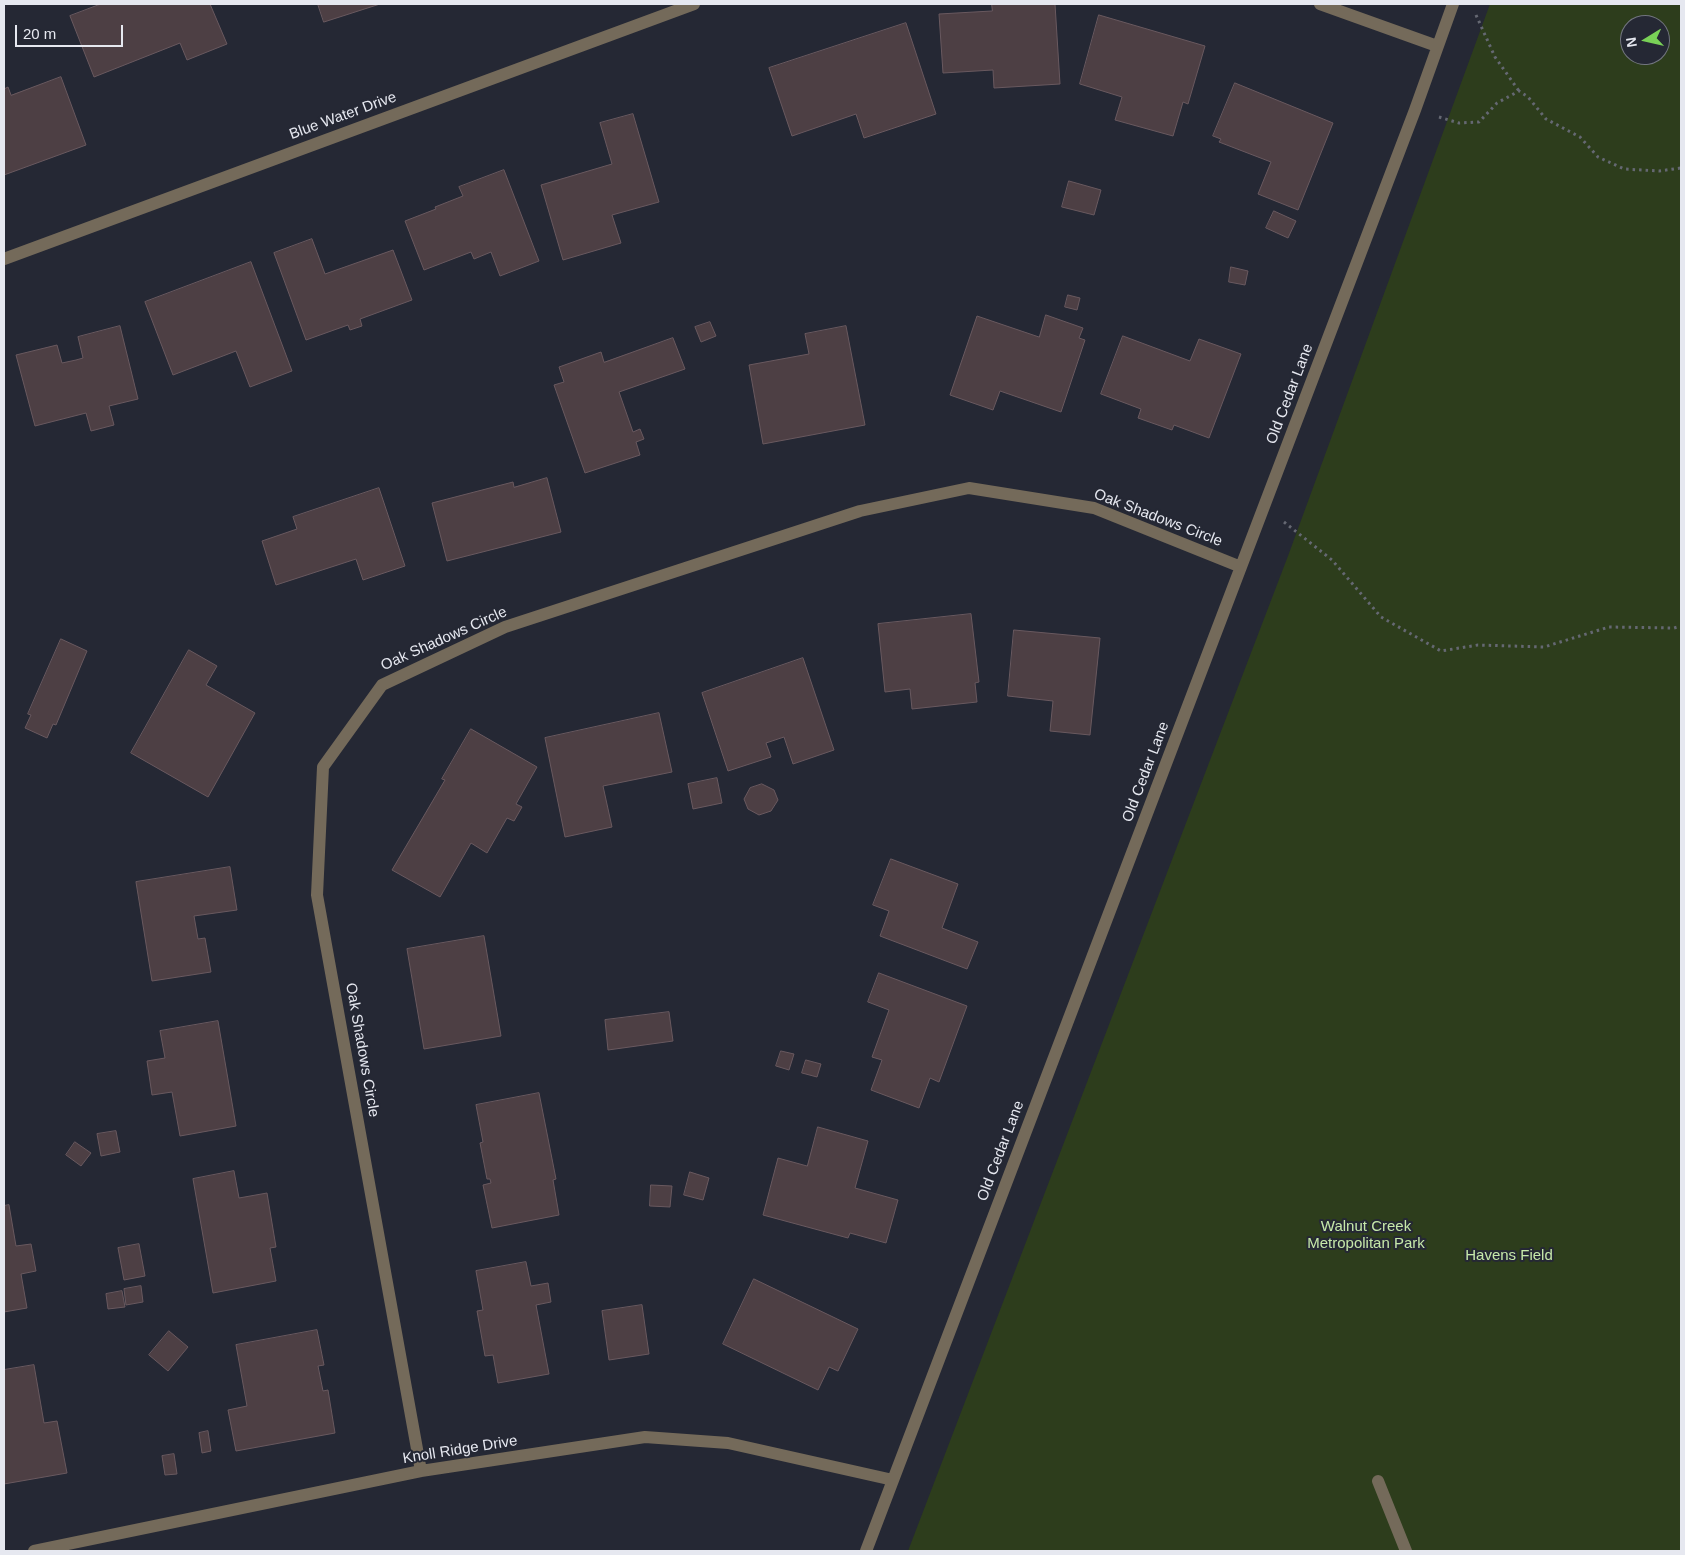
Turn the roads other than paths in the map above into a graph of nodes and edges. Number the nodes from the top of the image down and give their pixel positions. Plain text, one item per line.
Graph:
1 (694, 4) edge
2 (1320, 4) edge
3 (1452, 4) edge
4 (1437, 46) junction
5 (4, 259) edge
6 (1241, 567) junction
7 (421, 1471) junction
8 (893, 1480) junction
9 (1378, 1482) dead end
10 (34, 1551) edge
11 (866, 1551) edge
12 (1406, 1551) edge

1 - 5 street, Blue Water Drive
2 - 4 street
3 - 4 street, Old Cedar Lane
4 - 6 street, Old Cedar Lane
6 - 7 street, Oak Shadows Circle
6 - 8 street, Old Cedar Lane
7 - 8 street, Knoll Ridge Drive
7 - 10 street, Knoll Ridge Drive
8 - 11 street, Old Cedar Lane
9 - 12 street

